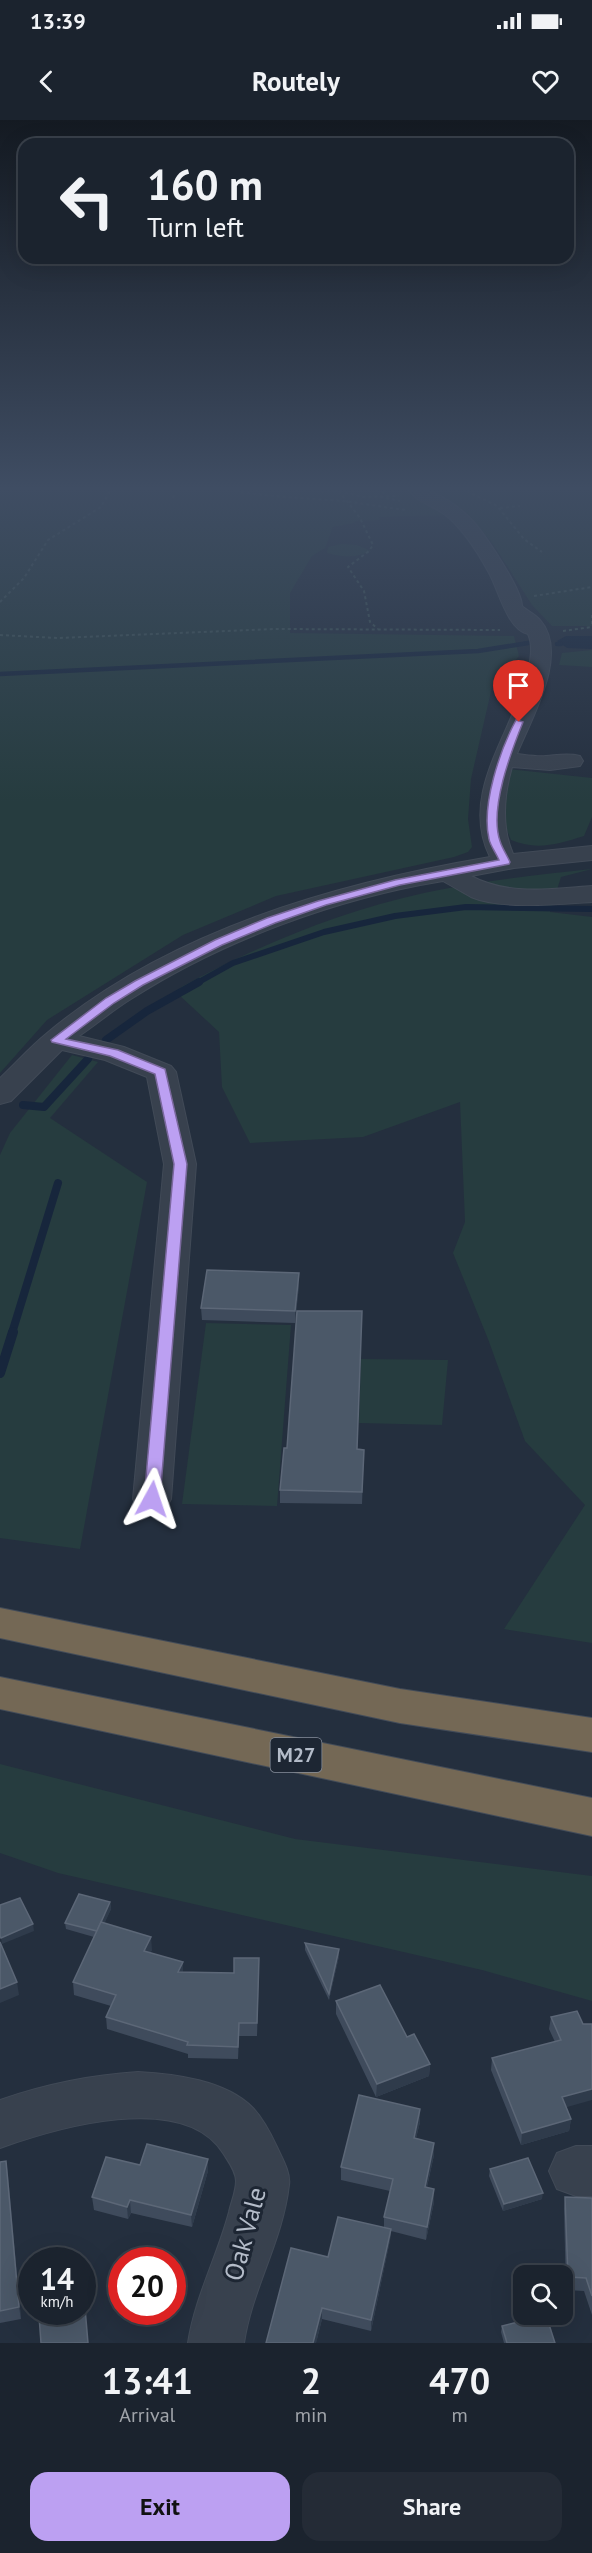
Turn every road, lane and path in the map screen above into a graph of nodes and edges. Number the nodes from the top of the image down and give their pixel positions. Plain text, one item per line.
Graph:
1 (365, 595) edge
2 (507, 595) edge
3 (558, 595) edge
4 (514, 605) junction
5 (592, 615) edge
6 (592, 626) edge
7 (388, 631) junction
8 (540, 634) junction
9 (0, 635) edge
10 (503, 760) junction
11 (572, 761) dead end
12 (592, 854) edge
13 (505, 862) junction
14 (446, 872) junction
15 (592, 894) edge
16 (57, 1040) junction
17 (0, 1095) edge
18 (152, 1499) dead end
19 (0, 1623) edge
20 (0, 1693) edge
21 (592, 1735) edge
22 (592, 1817) edge
23 (0, 2124) edge
24 (216, 2343) edge

1 - 7 path
2 - 4 street
3 - 4 path
4 - 8 street
5 - 6 path
6 - 8 path
7 - 8 path
7 - 9 path
8 - 10 street
10 - 11 street
10 - 13 street
12 - 13 street
13 - 14 street
14 - 15 street
14 - 16 street
16 - 17 street
16 - 18 street
19 - 21 highway
20 - 22 highway, M27
23 - 24 street, Oak Vale

